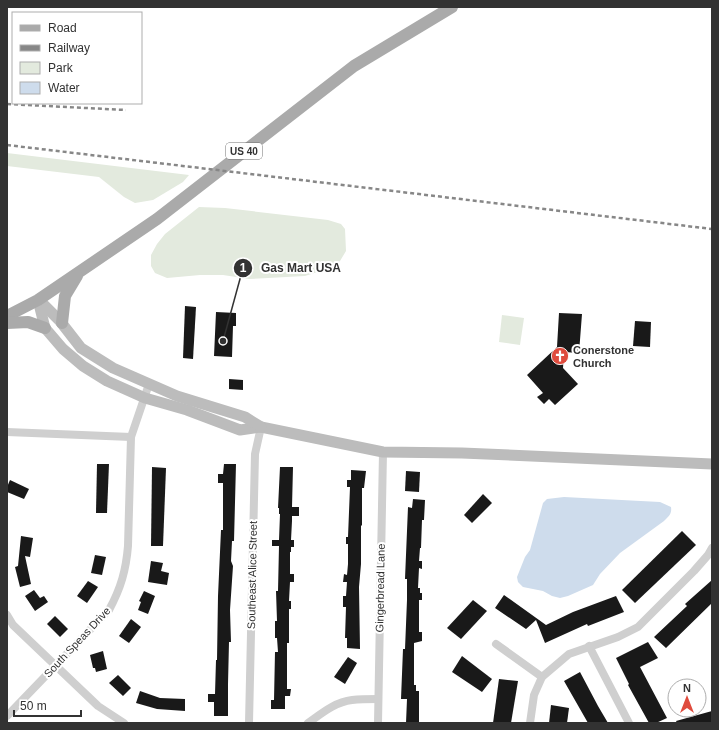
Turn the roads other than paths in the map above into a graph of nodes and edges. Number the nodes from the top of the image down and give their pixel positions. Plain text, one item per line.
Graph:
1 (452, 7) edge
2 (80, 272) junction
3 (38, 300) junction
4 (7, 316) edge
5 (7, 323) edge
6 (62, 323) junction
7 (45, 328) junction
8 (149, 384) junction
9 (145, 398) junction
10 (261, 427) junction
11 (7, 432) edge
12 (131, 437) junction
13 (383, 452) junction
14 (712, 464) edge
15 (712, 548) edge
16 (7, 615) edge
17 (496, 644) dead end
18 (589, 646) junction
19 (56, 666) junction
20 (542, 677) junction
21 (378, 699) junction
22 (7, 716) edge
23 (124, 723) edge
24 (249, 723) edge
25 (308, 723) edge
26 (378, 723) edge
27 (530, 723) edge
28 (629, 723) edge

1 - 2 main road, US 40
2 - 3 main road, US 40
2 - 6 main road
3 - 4 main road, US 40
3 - 6 main road
3 - 7 main road
5 - 7 main road
6 - 8 main road
7 - 9 main road
8 - 9 street, South Speas Drive
8 - 10 main road
9 - 10 main road
9 - 12 street, South Speas Drive
10 - 13 main road
10 - 24 street, Southeast Alice Street
11 - 12 street
12 - 19 street, South Speas Drive
13 - 14 main road
13 - 21 street, Gingerbread Lane
15 - 18 street
16 - 19 street
17 - 20 street
18 - 20 street
18 - 28 street
19 - 22 street, South Speas Drive
19 - 23 street
20 - 27 street
21 - 25 street
21 - 26 street, Gingerbread Lane

